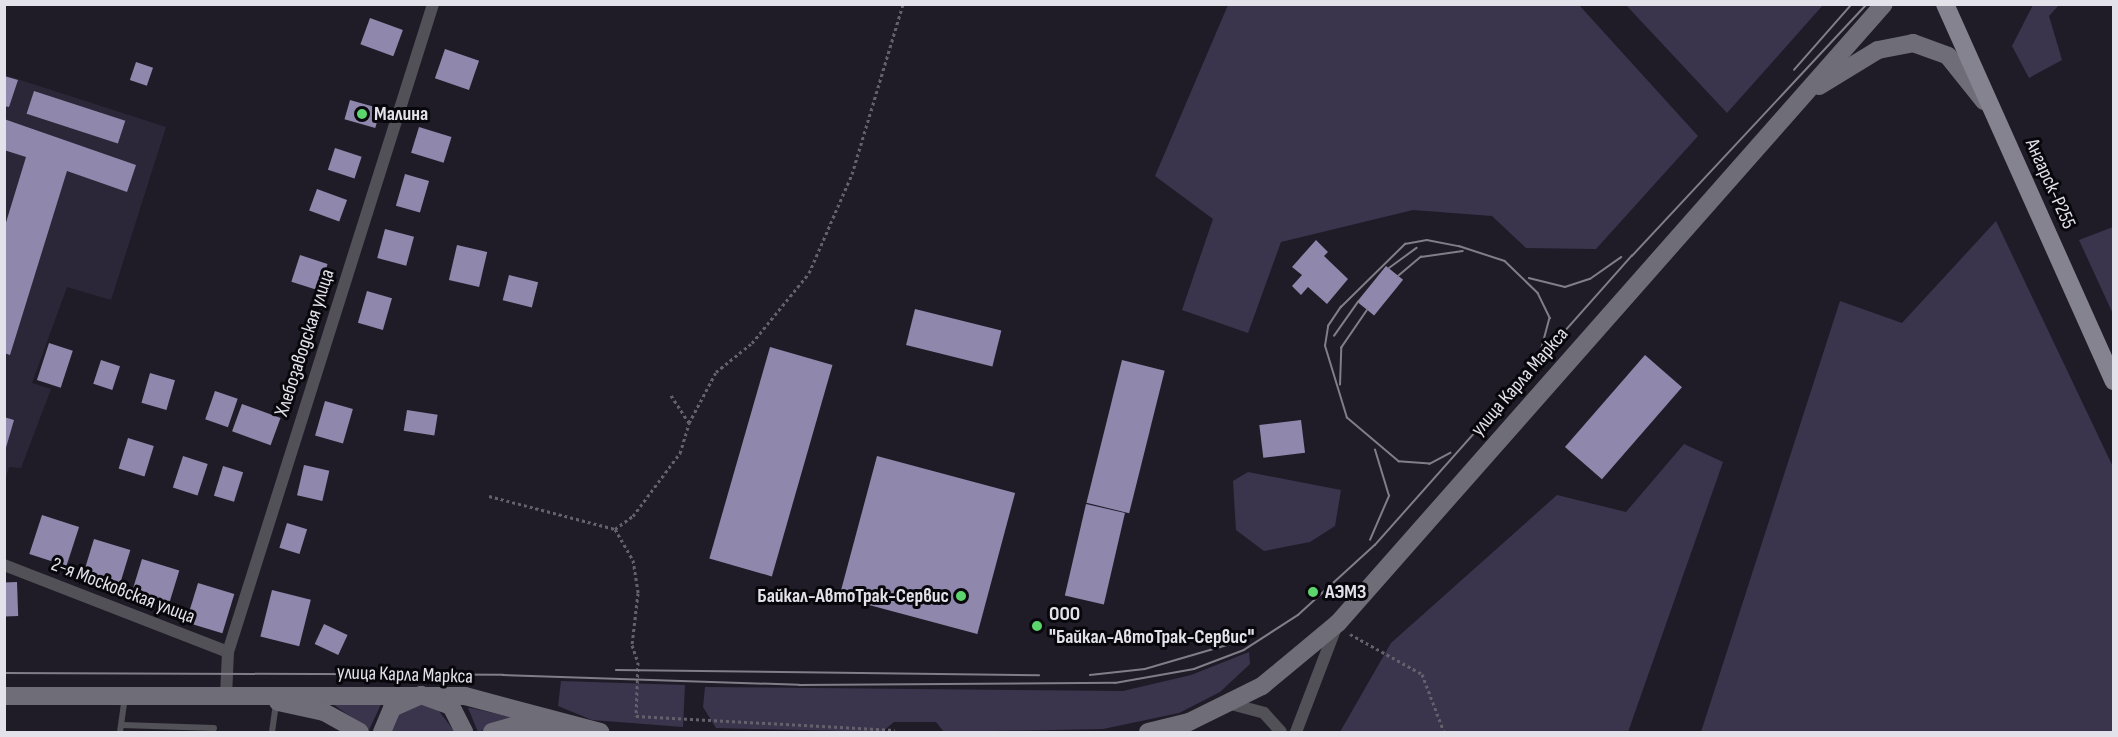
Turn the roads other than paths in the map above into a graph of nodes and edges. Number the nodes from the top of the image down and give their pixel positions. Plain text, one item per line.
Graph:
1 (433, 4) edge
2 (1884, 4) edge
3 (1946, 4) edge
4 (1802, 96) junction
5 (1995, 115) junction
6 (2114, 381) edge
7 (4, 565) edge
8 (1344, 628) junction
9 (228, 652) junction
10 (125, 694) junction
11 (421, 695) junction
12 (4, 696) edge
13 (233, 696) junction
14 (276, 702) junction
15 (1231, 704) junction
16 (214, 728) dead end
17 (121, 729) edge
18 (272, 732) edge
19 (360, 732) edge
20 (382, 732) edge
21 (464, 732) edge
22 (492, 732) edge
23 (573, 732) edge
24 (600, 732) edge
25 (1148, 732) edge
26 (1281, 732) edge
27 (1296, 732) edge

1 - 9 street, Хлебозаводская улица
2 - 4 street, улица Карла Маркса
3 - 5 main road, Ангарск-Р255
4 - 5 street
4 - 8 street, улица Карла Маркса
5 - 6 main road, Ангарск-Р255
7 - 9 street, 2-я Московская улица
8 - 15 street, улица Карла Маркса
8 - 27 street
9 - 13 street, Хлебозаводская улица
10 - 12 street, улица Карла Маркса
10 - 13 street, улица Карла Маркса
10 - 17 lane
11 - 13 street, улица Карла Маркса
11 - 20 street
11 - 21 street
11 - 24 street, улица Карла Маркса
13 - 14 street, улица Карла Маркса
14 - 18 lane
14 - 19 street, улица Карла Маркса
15 - 25 street, улица Карла Маркса
15 - 26 street
16 - 17 lane
22 - 23 street

